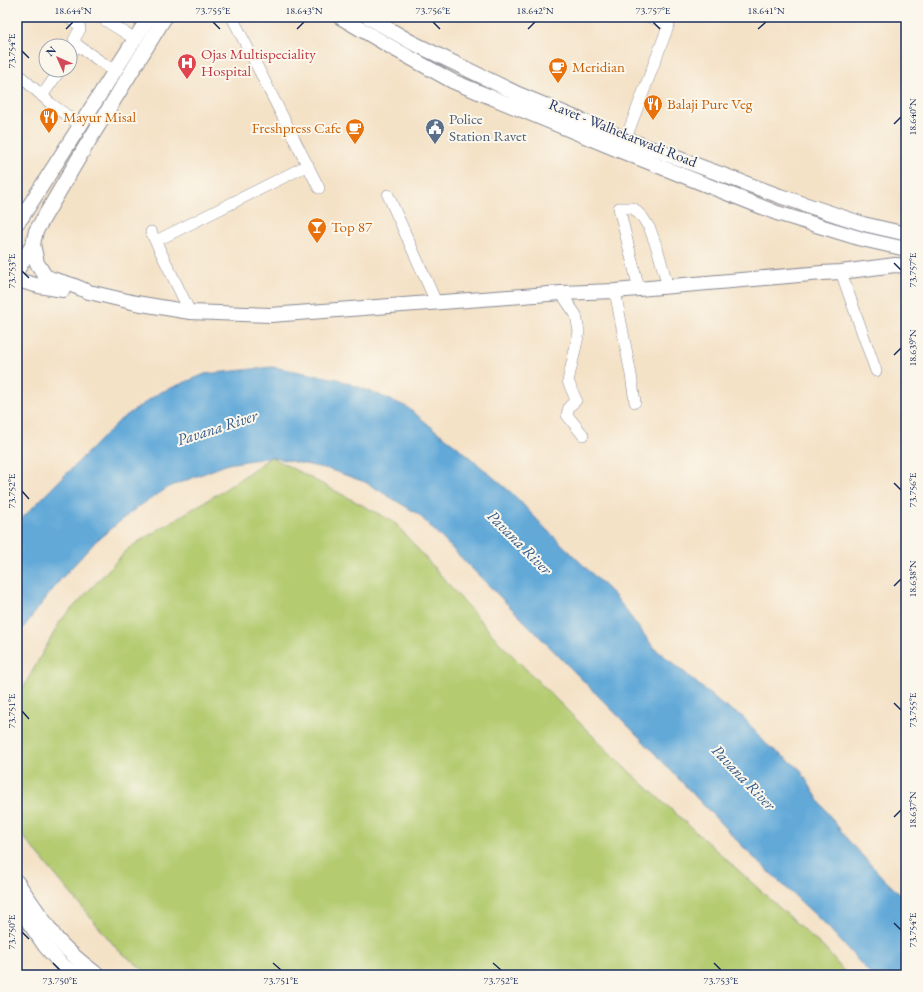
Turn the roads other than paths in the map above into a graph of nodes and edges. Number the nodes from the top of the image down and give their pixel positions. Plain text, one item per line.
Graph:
1 (68, 17) edge
2 (100, 17) edge
3 (149, 17) edge
4 (165, 17) edge
5 (232, 17) edge
6 (368, 17) edge
7 (650, 17) edge
8 (345, 18) edge
9 (670, 21) edge
10 (75, 38) edge
11 (135, 39) junction
12 (78, 46) edge
13 (114, 71) junction
14 (17, 73) edge
15 (54, 78) edge
16 (42, 96) junction
17 (80, 125) junction
18 (624, 145) junction
19 (308, 165) junction
20 (319, 188) dead end
21 (388, 195) dead end
22 (19, 218) edge
23 (906, 234) edge
24 (34, 238) junction
25 (906, 247) edge
26 (901, 266) edge
27 (17, 271) edge
28 (841, 272) junction
29 (17, 280) edge
30 (668, 287) junction
31 (638, 289) junction
32 (615, 291) junction
33 (89, 292) junction
34 (561, 293) junction
35 (436, 302) junction
36 (190, 312) junction
37 (876, 371) dead end
38 (635, 402) dead end
39 (582, 435) dead end
40 (17, 882) edge
41 (17, 906) edge
42 (80, 970) edge
43 (98, 975) edge

1 - 10 street
2 - 11 street
3 - 11 main road
4 - 24 main road
5 - 19 street
6 - 18 main road, Ravet - Walhekarwadi Road
7 - 9 street
8 - 18 main road, Ravet - Walhekarwadi Road
9 - 18 street
11 - 13 main road
12 - 13 street
13 - 17 main road
14 - 16 street
15 - 16 street
16 - 17 street
17 - 22 main road
18 - 23 main road, Ravet - Walhekarwadi Road
18 - 25 main road, Ravet - Walhekarwadi Road, bridge
19 - 20 street
19 - 36 street
21 - 35 street
22 - 24 main road
24 - 27 main road
24 - 33 main road
25 - 26 main road
26 - 28 main road
28 - 30 main road
28 - 37 street
29 - 33 main road
30 - 31 main road
30 - 31 street
31 - 32 main road
32 - 34 main road
32 - 38 street
33 - 36 main road
34 - 35 main road
34 - 39 street
35 - 36 main road
40 - 42 main road
41 - 42 main road
42 - 43 main road

